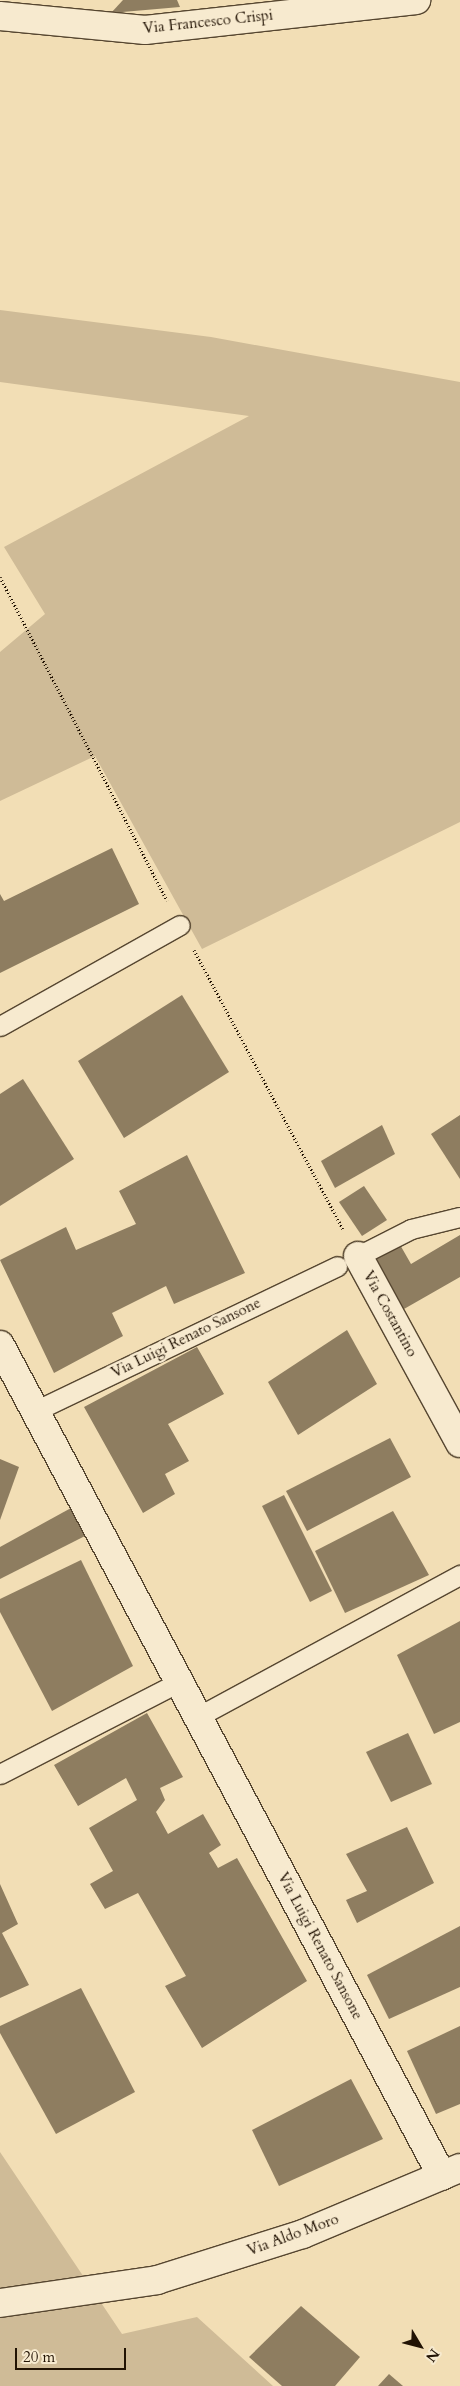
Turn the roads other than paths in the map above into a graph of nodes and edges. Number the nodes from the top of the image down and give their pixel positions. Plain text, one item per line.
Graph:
1 (416, 0) edge
2 (0, 16) edge
3 (180, 925) dead end
4 (0, 1026) edge
5 (460, 1217) edge
6 (348, 1261) junction
7 (0, 1345) edge
8 (35, 1411) junction
9 (460, 1443) edge
10 (460, 1575) edge
11 (181, 1681) junction
12 (199, 1716) junction
13 (0, 1774) edge
14 (451, 2172) edge
15 (0, 2302) edge

1 - 2 street, Via Francesco Crispi
3 - 4 lane
5 - 6 lane, Via Costantino
6 - 8 lane, Via Luigi Renato Sansone
6 - 9 street, Via Costantino
7 - 8 street, Via Luigi Renato Sansone
8 - 11 street, Via Luigi Renato Sansone
10 - 12 lane
11 - 12 street, Via Luigi Renato Sansone
11 - 13 lane
12 - 14 street, Via Luigi Renato Sansone
14 - 15 street, Via Aldo Moro

